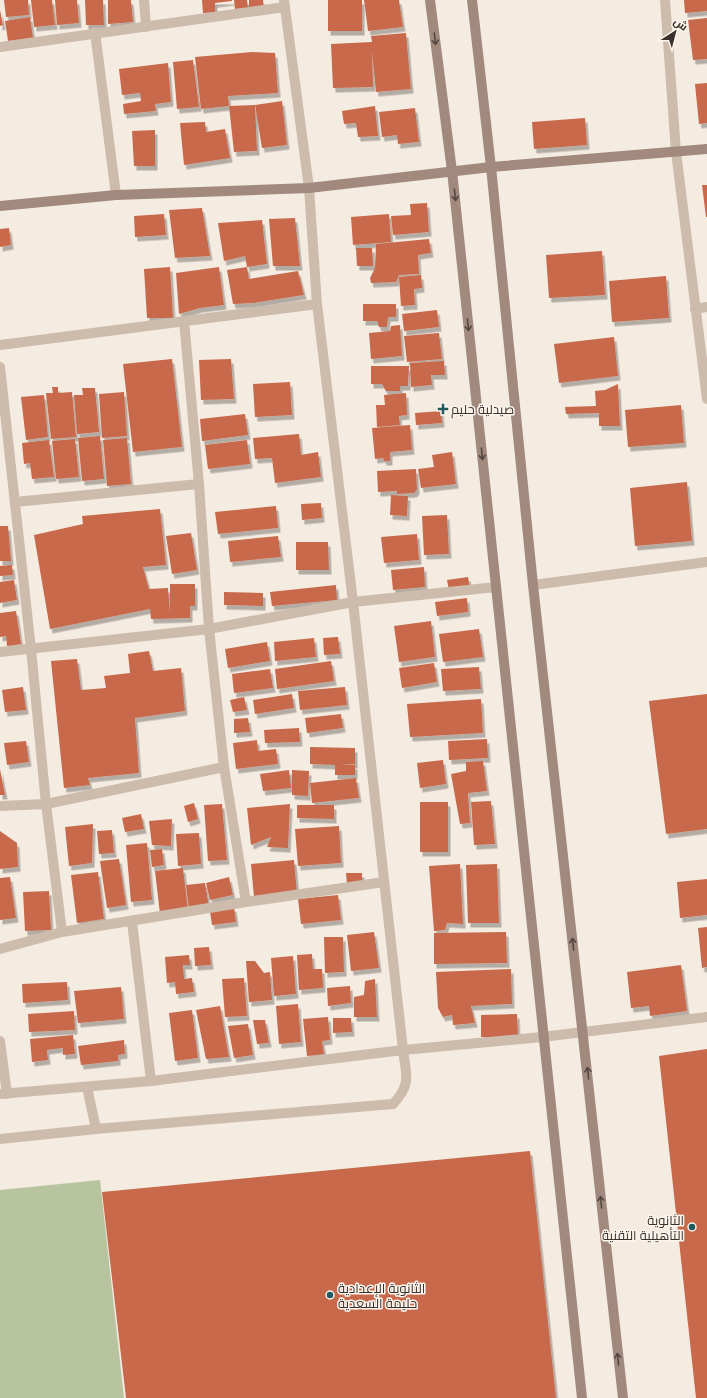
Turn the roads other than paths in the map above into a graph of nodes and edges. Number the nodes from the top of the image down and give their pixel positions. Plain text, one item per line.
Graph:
1 (144, 0) edge
2 (430, 0) edge
3 (472, 0) edge
4 (665, 0) edge
5 (285, 4) edge
6 (146, 27) junction
7 (96, 32) junction
8 (0, 46) edge
9 (707, 149) edge
10 (676, 152) junction
11 (491, 167) junction
12 (452, 171) junction
13 (309, 188) junction
14 (116, 195) junction
15 (0, 206) edge
16 (317, 304) junction
17 (707, 307) edge
18 (695, 309) junction
19 (184, 322) junction
20 (0, 345) edge
21 (0, 367) edge
22 (707, 399) edge
23 (199, 484) junction
24 (15, 502) junction
25 (707, 562) edge
26 (533, 585) junction
27 (496, 587) junction
28 (353, 602) junction
29 (209, 629) junction
30 (31, 649) junction
31 (0, 652) edge
32 (224, 767) junction
33 (46, 804) junction
34 (0, 806) edge
35 (384, 882) junction
36 (246, 902) junction
37 (132, 922) junction
38 (62, 932) junction
39 (0, 949) edge
40 (707, 1017) edge
41 (583, 1032) junction
42 (542, 1037) junction
43 (0, 1041) edge
44 (403, 1050) junction
45 (151, 1081) junction
46 (87, 1087) junction
47 (3, 1094) edge
48 (96, 1129) junction
49 (0, 1139) edge
50 (582, 1398) edge
51 (622, 1398) edge

1 - 6 street
2 -> 12 street
3 - 11 street
4 - 10 street
5 - 6 street
5 - 13 street
6 - 7 street
7 - 8 street
7 - 14 street
9 - 10 street
10 - 11 street
10 - 18 street
11 - 12 street
11 - 26 street
12 - 13 street
12 -> 27 street
13 - 14 street
13 - 16 street
14 - 15 street
16 - 19 street
16 - 28 street
17 - 18 street
18 - 22 street
19 - 20 street
19 - 23 street
21 - 24 street
23 - 24 street
23 - 29 street
24 - 30 street
25 - 26 street
41 -> 26 street
27 - 28 street
27 - 42 street
28 - 29 street
28 - 35 street
29 - 30 street
29 - 32 street
30 - 31 street
30 - 33 street
32 - 33 street
32 - 36 street
33 - 34 street
33 - 38 street
35 - 36 street
35 - 44 street
36 - 37 street
37 - 38 street
37 - 45 street
38 - 39 street
40 - 41 street
41 - 42 street
51 -> 41 street
42 - 44 street
42 - 50 street
43 - 47 street
44 - 45 street
44 - 48 street
45 - 46 street
46 - 47 street
46 - 48 street
48 - 49 street

